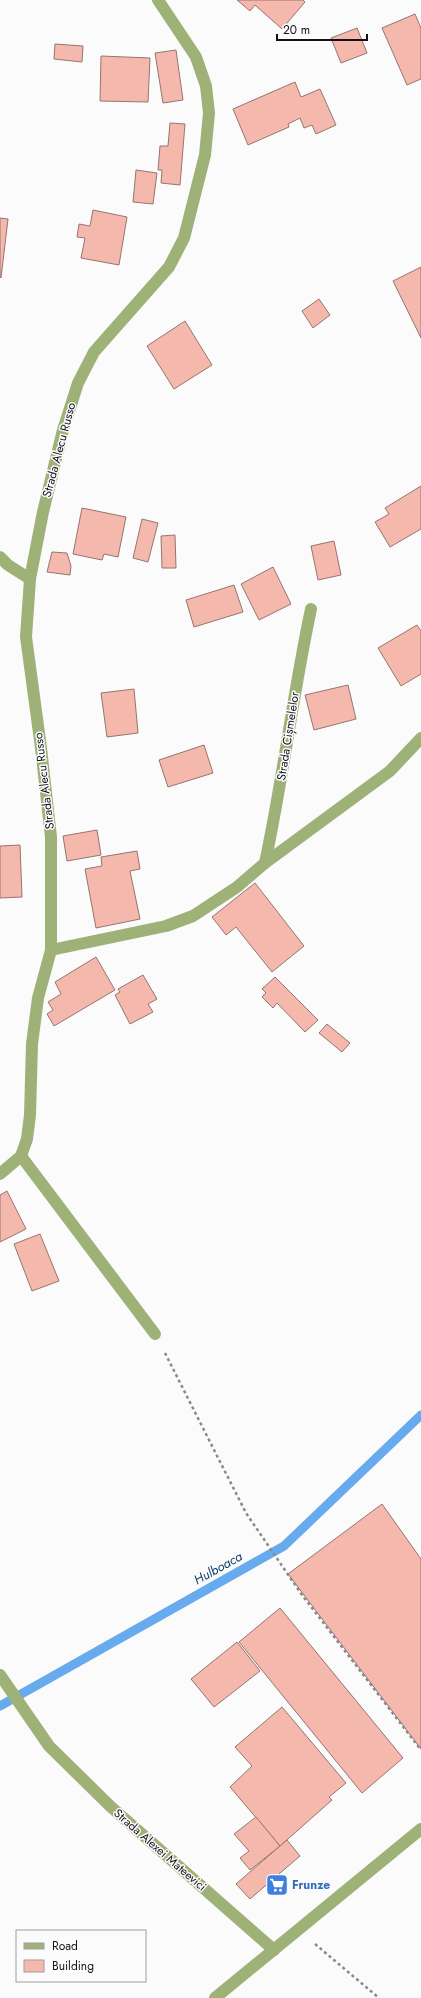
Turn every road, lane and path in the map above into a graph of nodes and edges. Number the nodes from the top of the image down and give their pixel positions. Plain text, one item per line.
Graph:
1 (158, 0) edge
2 (0, 557) edge
3 (30, 579) junction
4 (311, 609) dead end
5 (421, 738) edge
6 (265, 863) junction
7 (52, 950) junction
8 (21, 1156) junction
9 (0, 1174) edge
10 (155, 1334) joint
11 (0, 1675) edge
12 (421, 1750) edge
13 (421, 1829) edge
14 (298, 1929) junction
15 (274, 1950) junction
16 (215, 1998) edge
17 (379, 1998) edge

1 - 3 street, Strada Alecu Russo
2 - 3 street
3 - 7 street, Strada Alecu Russo
4 - 6 street, Strada Cișmelelor
5 - 6 street
6 - 7 street
7 - 8 street, Strada Alecu Russo
8 - 9 street
8 - 10 street
10 - 12 path
11 - 15 street, Strada Alexei Mateevici
13 - 14 street
14 - 15 street
14 - 17 path
15 - 16 street

